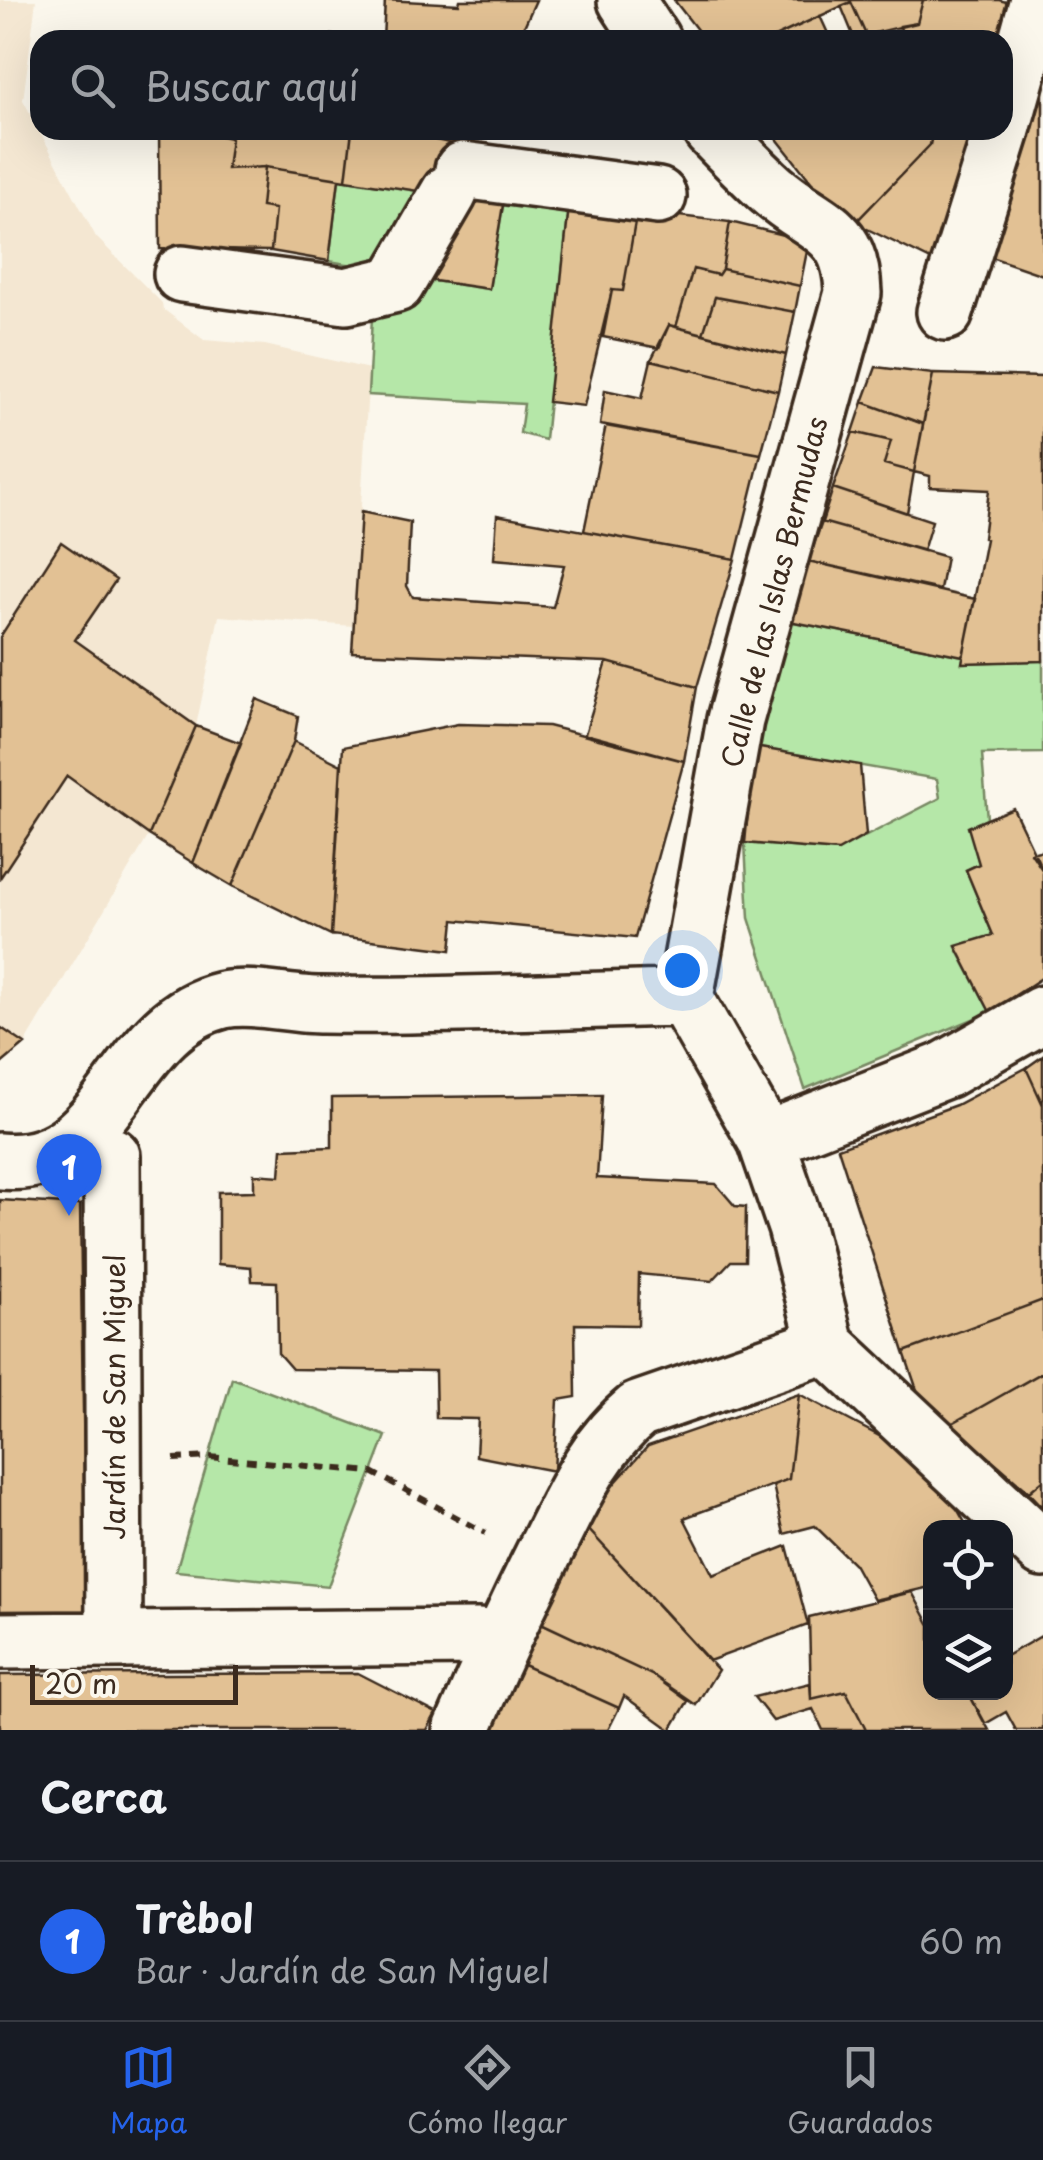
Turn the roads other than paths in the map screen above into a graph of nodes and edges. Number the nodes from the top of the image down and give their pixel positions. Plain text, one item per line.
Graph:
1 (626, 0) edge
2 (1038, 0) edge
3 (646, 30) edge
4 (1013, 89) edge
5 (721, 140) edge
6 (998, 140) edge
7 (658, 196) dead end
8 (182, 274) dead end
9 (946, 312) dead end
10 (685, 998) junction
11 (1043, 1014) edge
12 (108, 1134) junction
13 (766, 1140) junction
14 (0, 1161) edge
15 (826, 1345) junction
16 (1043, 1549) edge
17 (479, 1637) dead end
18 (114, 1638) junction
19 (0, 1641) edge
20 (462, 1730) edge

1 - 3 street
2 - 4 street
5 - 10 street, Calle de las Islas Bermudas
6 - 9 street
7 - 8 street
10 - 12 street
10 - 13 street
11 - 13 street
12 - 14 street
12 - 18 street, Jardín de San Miguel
13 - 15 street
15 - 16 street
15 - 20 street
17 - 18 street
18 - 19 street

